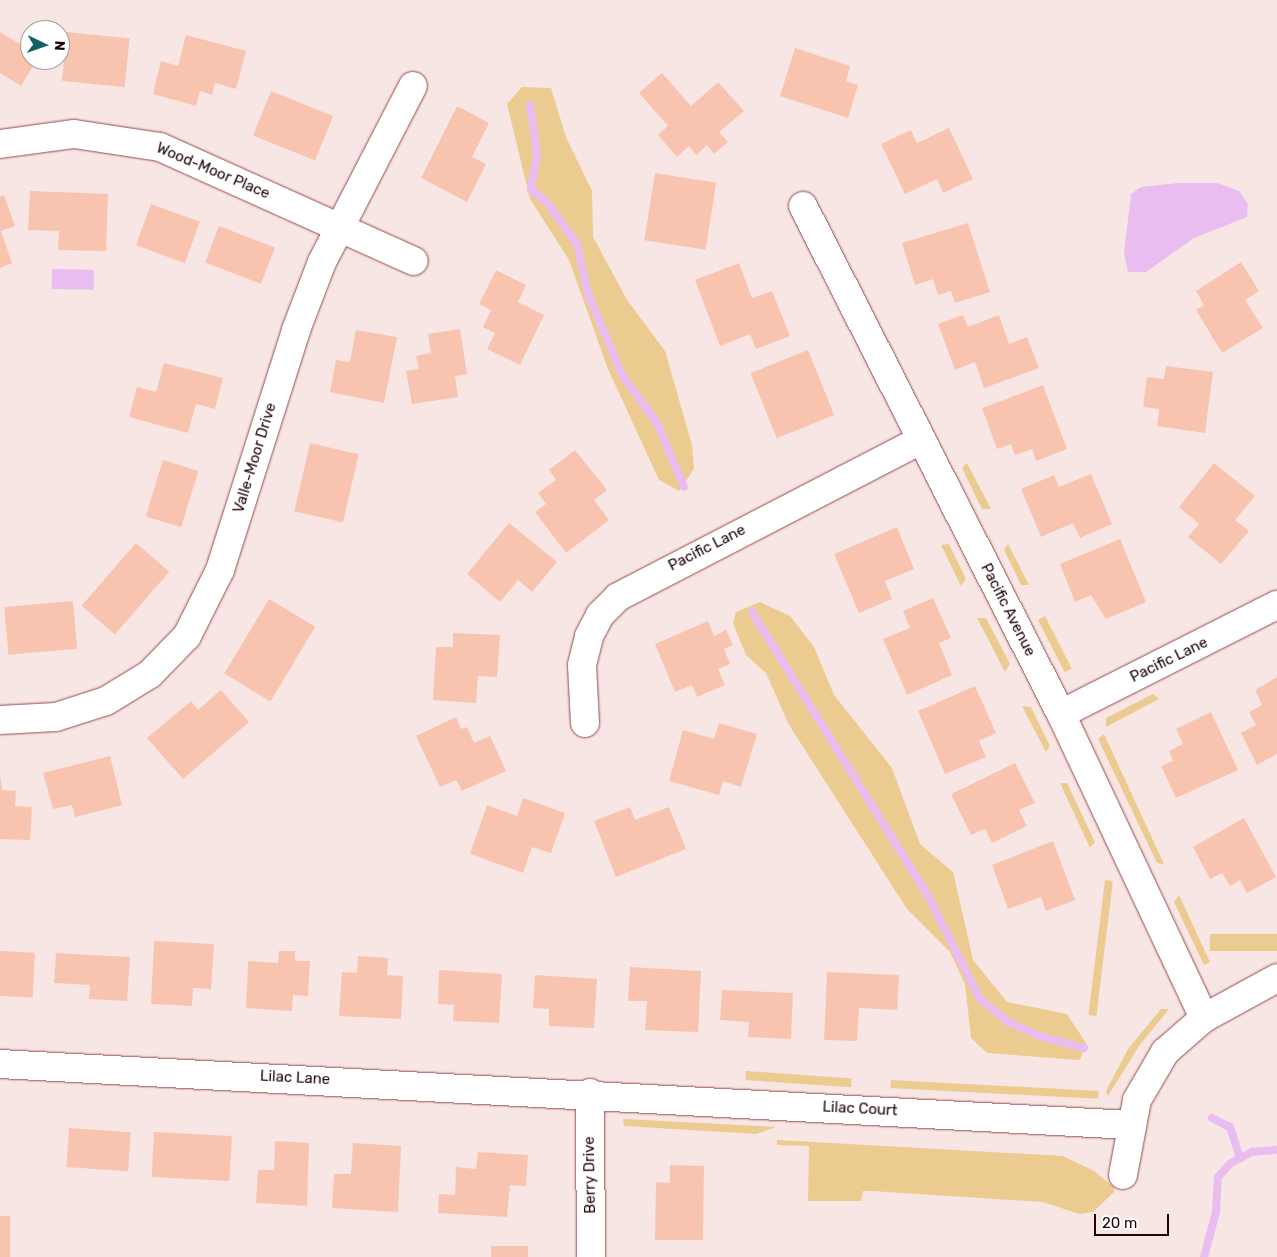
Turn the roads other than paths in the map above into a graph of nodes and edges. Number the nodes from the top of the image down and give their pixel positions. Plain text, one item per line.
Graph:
1 (413, 86) dead end
2 (0, 144) edge
3 (803, 206) dead end
4 (338, 226) junction
5 (414, 262) dead end
6 (921, 440) junction
7 (1277, 605) edge
8 (1061, 714) junction
9 (0, 720) edge
10 (585, 723) dead end
11 (1277, 978) edge
12 (1204, 1018) junction
13 (0, 1064) edge
14 (590, 1094) junction
15 (1130, 1125) junction
16 (1123, 1175) dead end
17 (591, 1257) edge

1 - 4 street, Valle-Moor Drive
2 - 4 street, Wood-Moor Place
3 - 6 street, Pacific Avenue
4 - 5 street, Wood-Moor Place
4 - 9 street, Valle-Moor Drive
6 - 8 street, Pacific Avenue
6 - 10 street, Pacific Lane
7 - 8 street, Pacific Lane
8 - 12 street, Pacific Avenue
11 - 12 street
12 - 15 street
13 - 14 street, Lilac Lane
14 - 15 street, Lilac Court
14 - 17 street, Berry Drive
15 - 16 street

